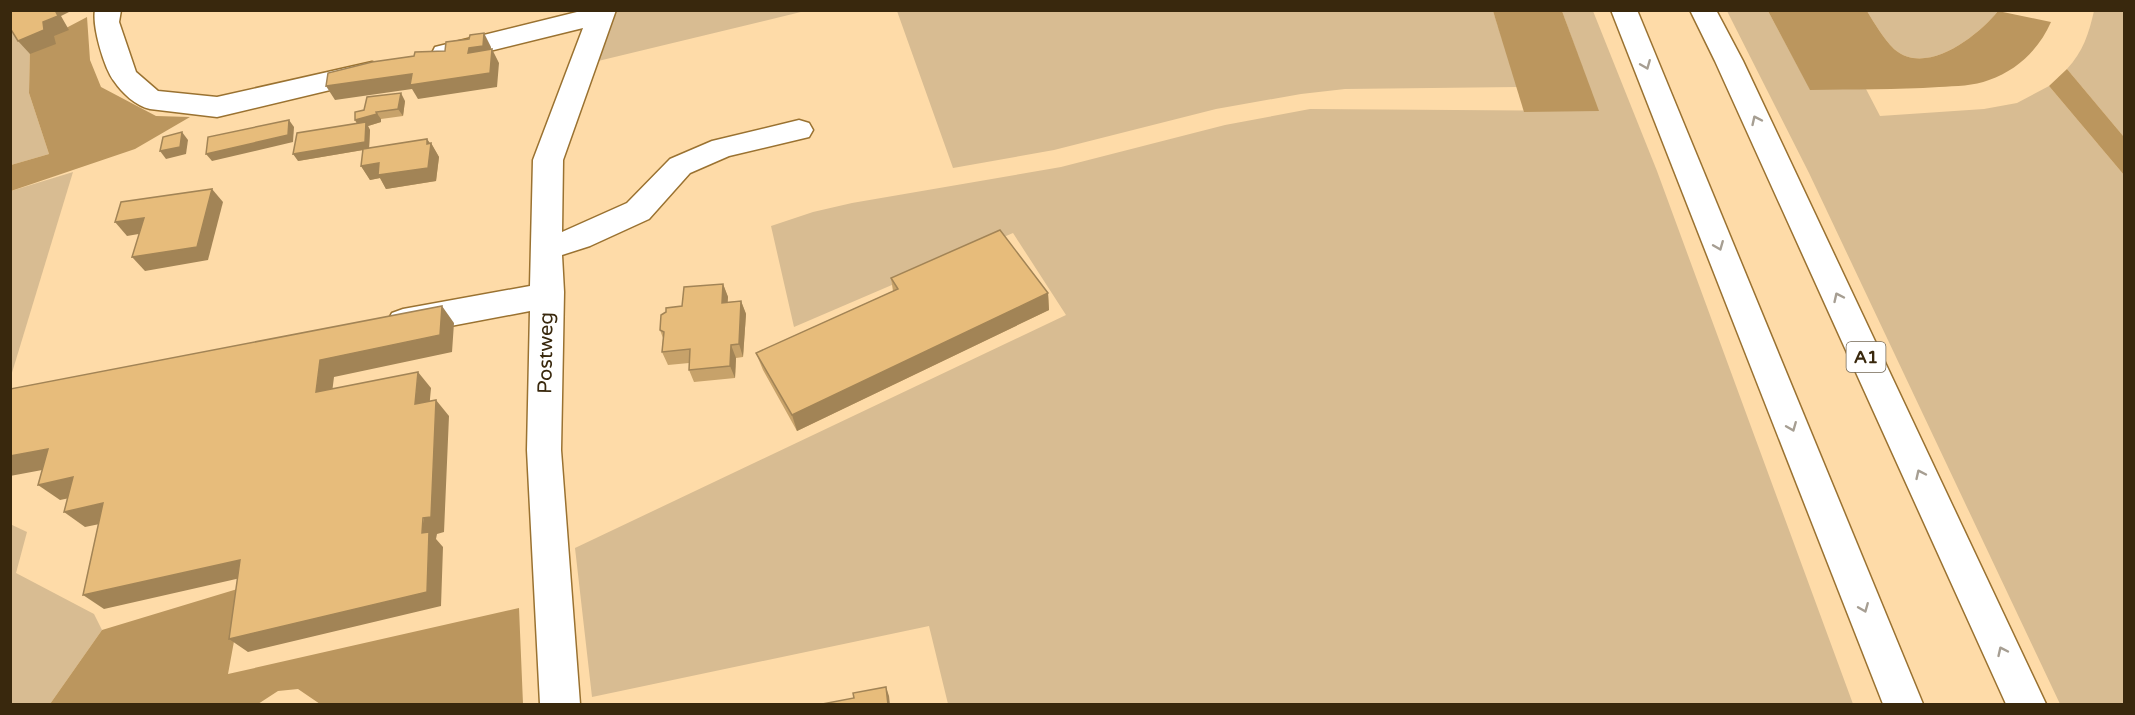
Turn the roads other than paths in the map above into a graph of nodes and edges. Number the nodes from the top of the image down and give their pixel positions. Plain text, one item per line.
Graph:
1 (108, 10) edge
2 (1624, 10) edge
3 (1703, 10) edge
4 (602, 13) edge
5 (799, 130) dead end
6 (548, 248) junction
7 (548, 292) junction
8 (370, 329) edge
9 (560, 705) edge
10 (1903, 705) edge
11 (2026, 705) edge

1 - 4 main road
2 -> 10 main road
11 -> 3 main road, A1
4 - 6 main road, Postweg
5 - 6 main road
6 - 7 main road, Postweg
7 - 8 main road
7 - 9 main road, Postweg

